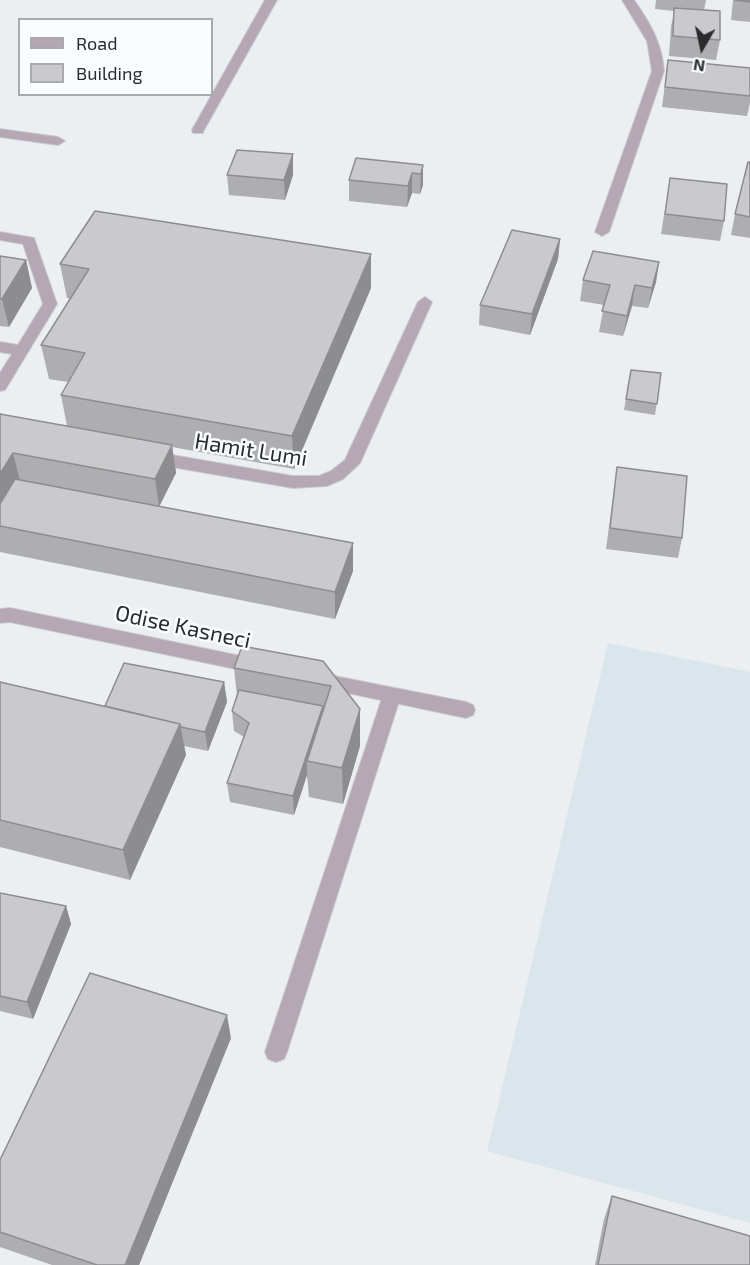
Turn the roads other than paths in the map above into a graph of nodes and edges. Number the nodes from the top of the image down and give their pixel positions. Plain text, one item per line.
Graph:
1 (271, 0) edge
2 (628, 0) edge
3 (198, 130) dead end
4 (0, 133) edge
5 (58, 141) dead end
6 (602, 232) dead end
7 (0, 236) edge
8 (425, 302) dead end
9 (0, 346) edge
10 (22, 350) junction
11 (0, 386) edge
12 (129, 453) edge
13 (0, 615) edge
14 (276, 671) edge
15 (299, 676) edge
16 (392, 695) junction
17 (466, 710) dead end
18 (276, 1052) dead end

1 - 3 street
2 - 6 street
4 - 5 street
7 - 10 street
8 - 12 street, Hamit Lumi
9 - 10 street
10 - 11 street
13 - 14 street, Odise Kasneci
15 - 16 street
16 - 17 street
16 - 18 street

